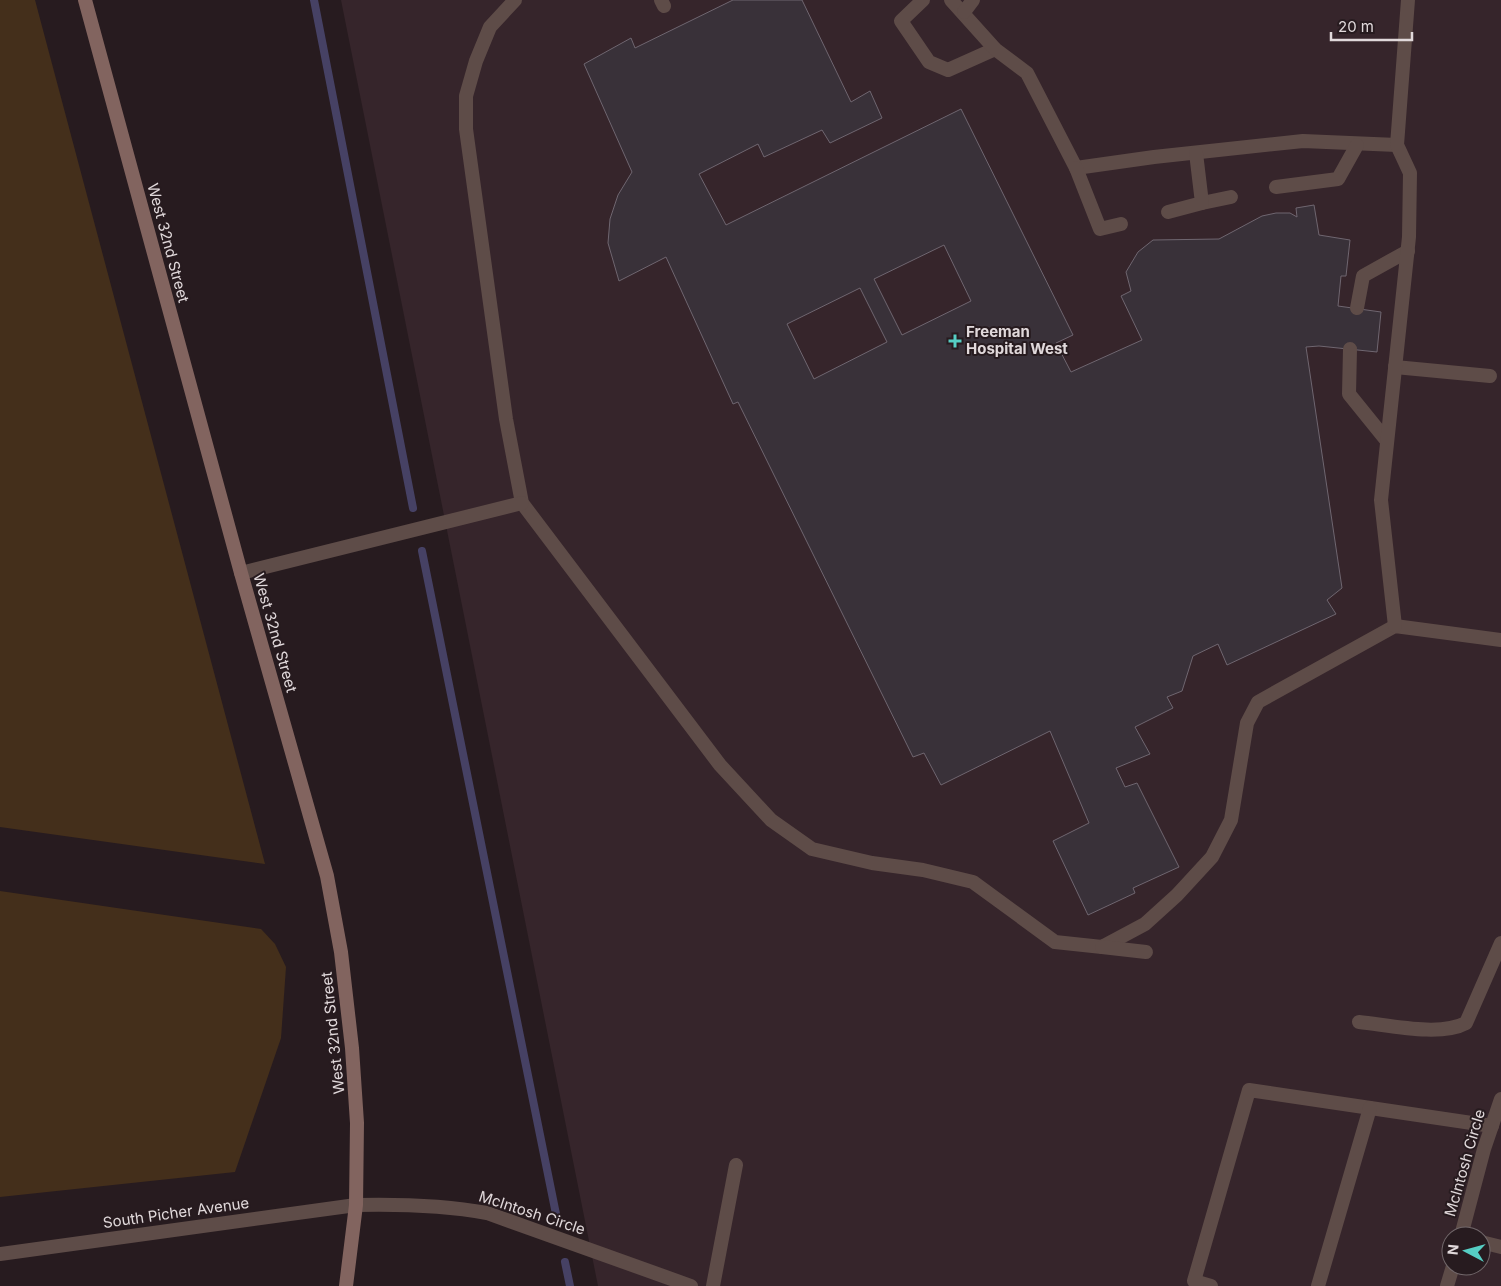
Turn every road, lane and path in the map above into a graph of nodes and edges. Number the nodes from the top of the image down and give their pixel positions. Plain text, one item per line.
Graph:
1 (85, 0) edge
2 (515, 0) edge
3 (923, 0) edge
4 (951, 0) edge
5 (973, 0) edge
6 (1408, 0) edge
7 (964, 12) junction
8 (995, 48) junction
9 (1357, 145) junction
10 (1397, 145) junction
11 (1196, 153) junction
12 (1076, 168) junction
13 (1276, 187) dead end
14 (1231, 197) dead end
15 (1202, 203) junction
16 (1168, 212) dead end
17 (1121, 224) dead end
18 (1408, 251) junction
19 (1356, 308) dead end
20 (1350, 349) dead end
21 (1395, 367) junction
22 (1490, 376) dead end
23 (1387, 441) junction
24 (522, 503) junction
25 (241, 573) junction
26 (1395, 626) junction
27 (1501, 640) edge
28 (1501, 943) edge
29 (1102, 947) junction
30 (1146, 952) dead end
31 (1359, 1022) dead end
32 (1501, 1099) edge
33 (1370, 1108) junction
34 (1492, 1126) junction
35 (736, 1165) dead end
36 (356, 1205) junction
37 (1464, 1226) edge
38 (0, 1254) edge
39 (346, 1286) edge
40 (691, 1286) edge
41 (713, 1286) edge
42 (1212, 1286) edge
43 (1318, 1286) edge

1 - 25 main road, West 32nd Street
2 - 24 street
3 - 8 street
4 - 7 street
5 - 7 street
6 - 10 street
7 - 8 street
8 - 12 street
9 - 10 street
9 - 11 street
9 - 13 street
10 - 18 street
11 - 12 street
11 - 15 street
12 - 17 street
14 - 15 street
15 - 16 street
18 - 19 street
18 - 21 street
20 - 23 street
21 - 22 street
21 - 23 street
23 - 26 street
24 - 25 street
24 - 29 street
25 - 36 main road, West 32nd Street
26 - 27 street
26 - 29 street
28 - 31 street
29 - 30 street
32 - 34 street, McIntosh Circle
33 - 34 street
33 - 42 street
33 - 43 street
34 - 37 street, McIntosh Circle
35 - 41 street
36 - 38 street, South Picher Avenue
36 - 39 main road, West 32nd Street
36 - 40 street, McIntosh Circle

